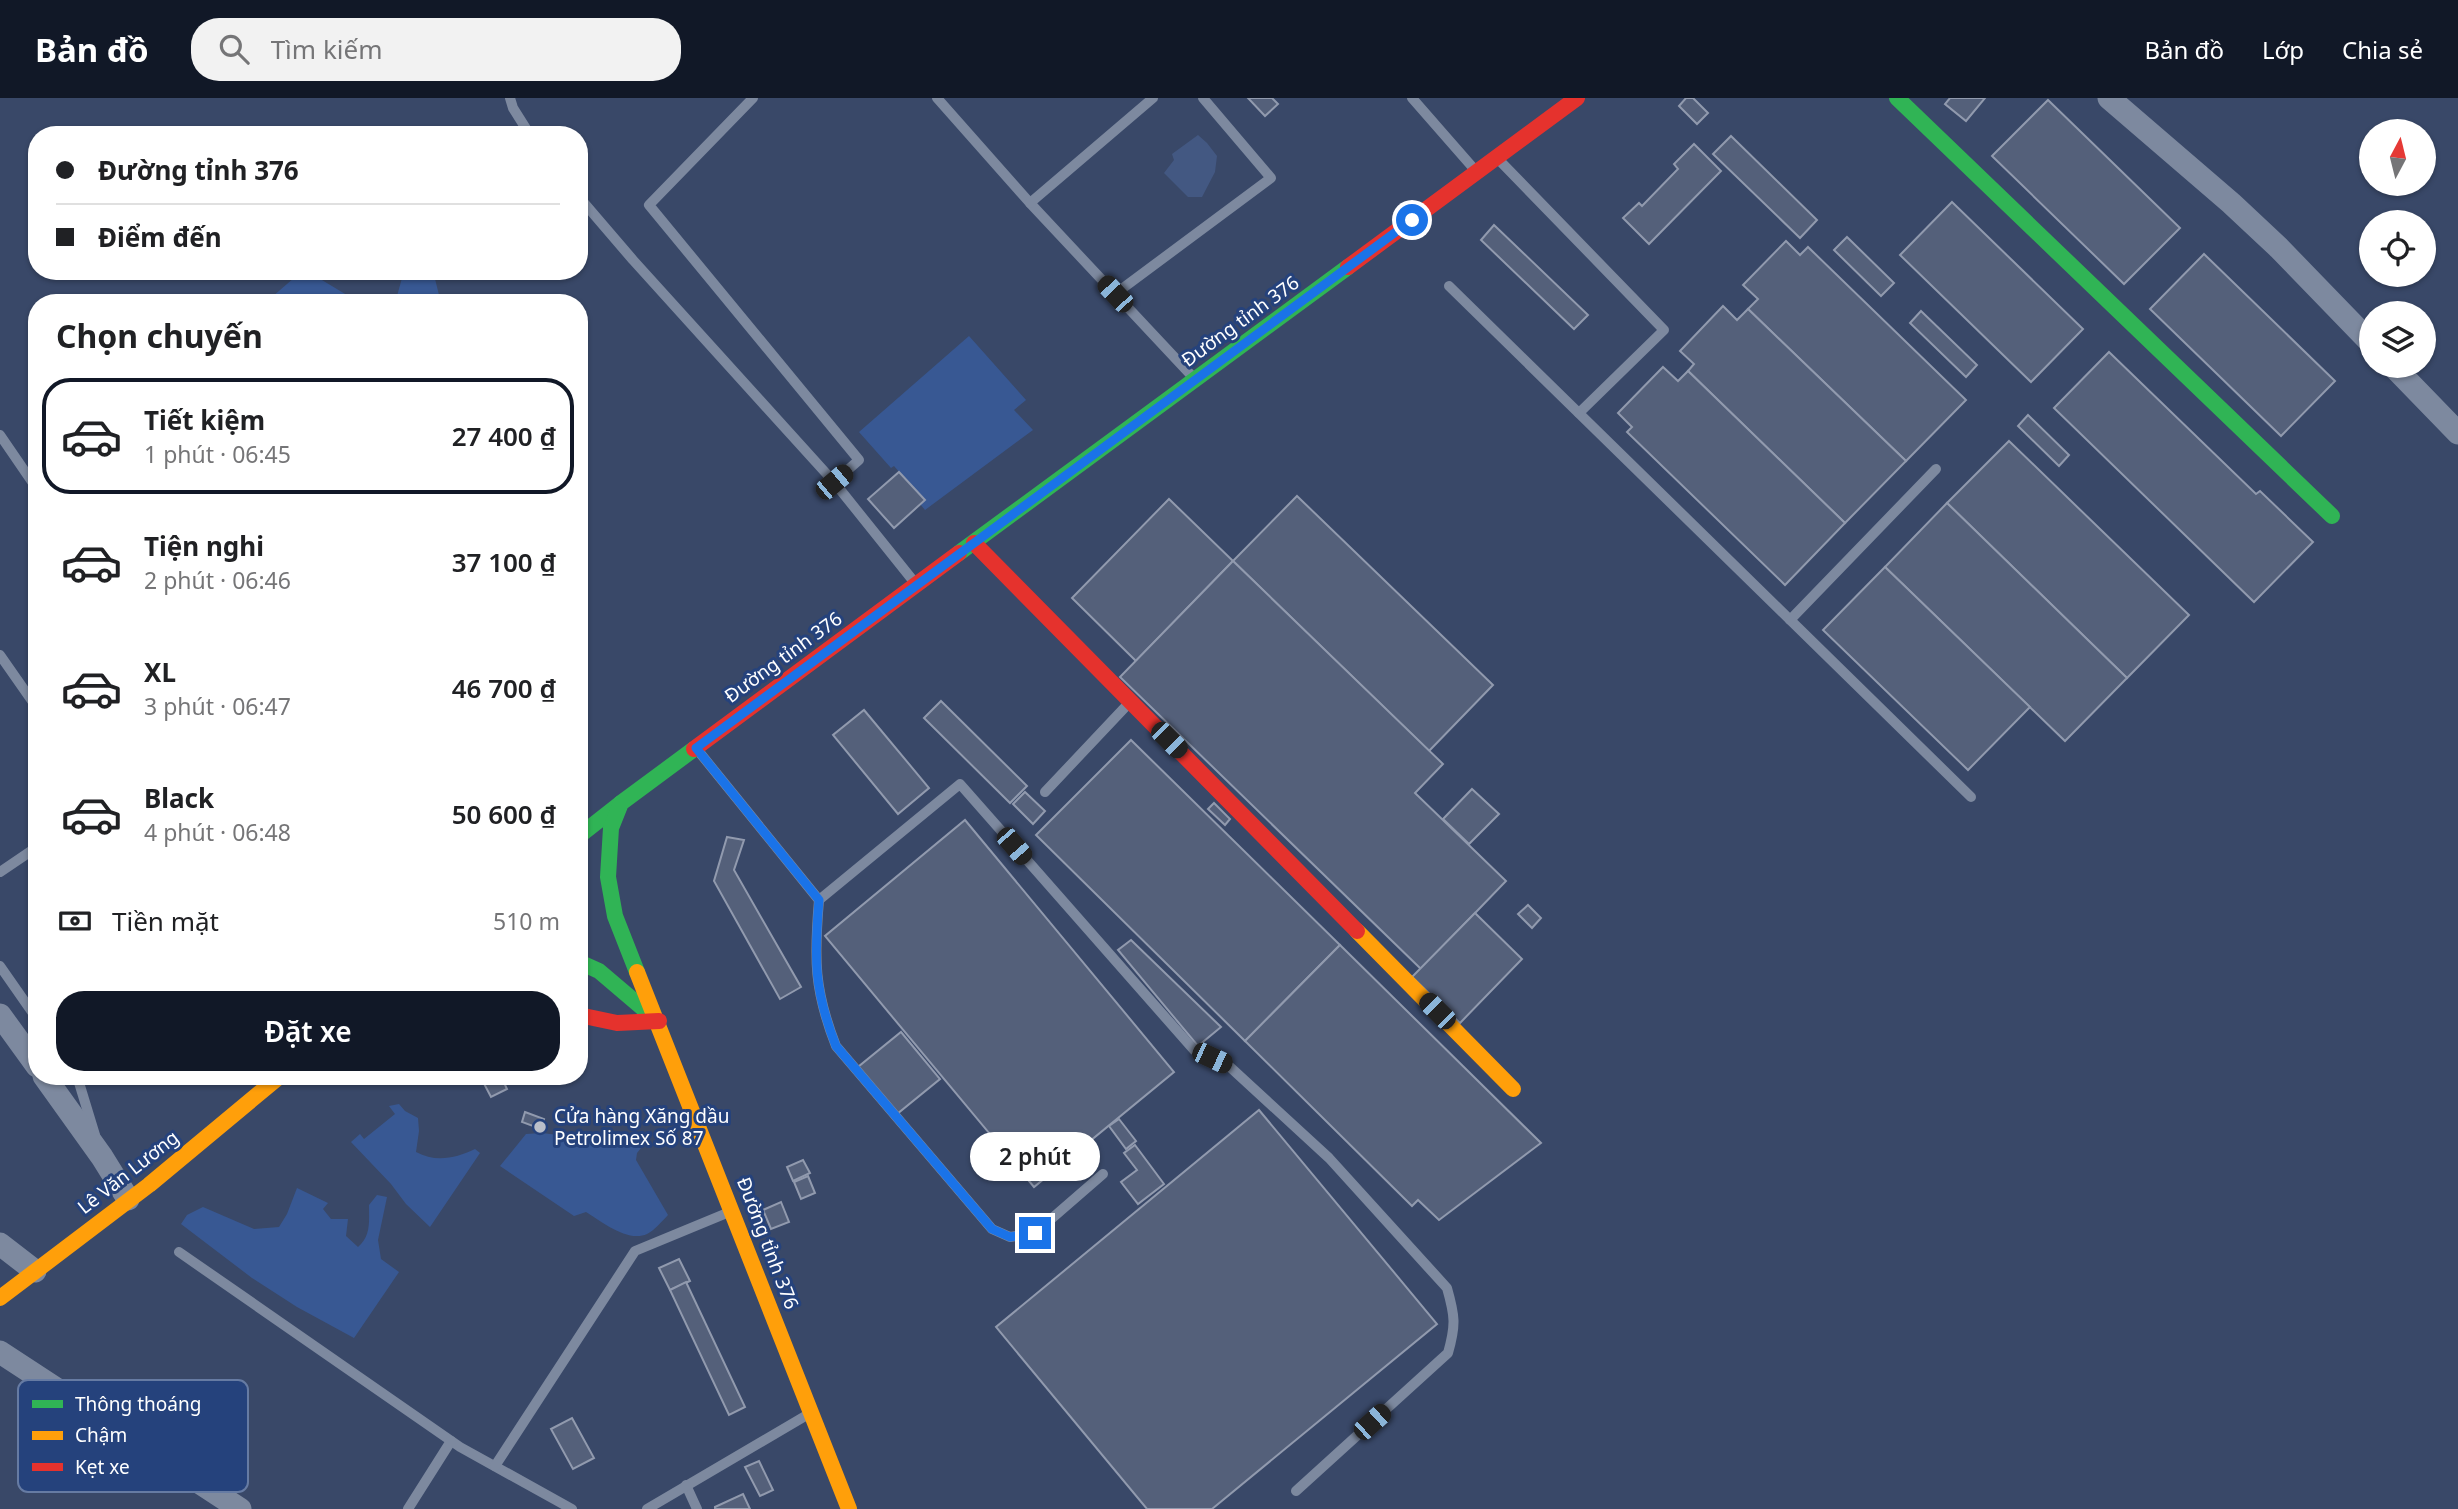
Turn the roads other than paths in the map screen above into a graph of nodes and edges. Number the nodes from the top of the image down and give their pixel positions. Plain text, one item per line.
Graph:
1 (510, 98) edge
2 (753, 98) edge
3 (937, 98) edge
4 (1153, 98) edge
5 (1203, 98) edge
6 (1412, 98) edge
7 (1577, 98) edge
8 (1897, 98) edge
9 (2109, 98) edge
10 (524, 126) edge
11 (1496, 157) junction
12 (1477, 172) junction
13 (1030, 203) junction
14 (588, 208) edge
15 (1450, 286) dead end
16 (1115, 294) junction
17 (2359, 331) edge
18 (2405, 378) edge
19 (1195, 380) junction
20 (1579, 412) junction
21 (2458, 433) edge
22 (0, 435) edge
23 (1936, 469) dead end
24 (28, 476) edge
25 (834, 482) junction
26 (2332, 516) dead end
27 (974, 543) junction
28 (916, 585) junction
29 (1790, 620) junction
30 (0, 655) edge
31 (28, 695) edge
32 (1130, 701) junction
33 (696, 748) junction
34 (1045, 792) dead end
35 (1971, 797) dead end
36 (621, 803) junction
37 (588, 829) edge
38 (28, 853) edge
39 (0, 872) edge
40 (819, 900) junction
41 (0, 966) edge
42 (588, 966) edge
43 (28, 1006) edge
44 (0, 1015) edge
45 (588, 1016) edge
46 (659, 1021) junction
47 (28, 1054) edge
48 (50, 1085) edge
49 (80, 1085) edge
50 (269, 1085) edge
51 (1513, 1088) dead end
52 (102, 1157) junction
53 (1103, 1174) dead end
54 (128, 1199) junction
55 (733, 1211) junction
56 (0, 1244) edge
57 (179, 1252) dead end
58 (35, 1271) junction
59 (0, 1298) edge
60 (0, 1352) edge
61 (43, 1380) edge
62 (812, 1412) junction
63 (451, 1441) junction
64 (495, 1466) junction
65 (687, 1485) junction
66 (1296, 1491) dead end
67 (214, 1492) edge
68 (240, 1509) edge
69 (408, 1509) edge
70 (572, 1509) edge
71 (647, 1509) edge
72 (697, 1509) edge
73 (849, 1509) edge

1 - 10 lane
2 - 25 lane
3 - 13 lane
4 - 13 lane
5 - 16 lane
6 - 12 lane
7 - 11 main road, Đường tỉnh 376
8 - 26 main road
9 - 17 street
11 - 12 main road, Đường tỉnh 376
11 - 20 lane
12 - 19 main road, Đường tỉnh 376
13 - 16 lane
14 - 25 lane
15 - 20 lane
16 - 19 lane
18 - 21 street
19 - 27 main road, Đường tỉnh 376
20 - 29 lane
22 - 24 lane
23 - 29 lane
25 - 28 lane
27 - 28 main road, Đường tỉnh 376
27 - 32 main road
28 - 33 main road, Đường tỉnh 376
29 - 35 lane
30 - 31 lane
32 - 34 lane
32 - 51 main road
33 - 36 main road, Đường tỉnh 376
33 - 40 lane
36 - 37 main road
36 - 46 main road, Đường tỉnh 376
38 - 39 lane
40 - 53 lane
40 - 66 lane
41 - 43 lane
42 - 46 main road
44 - 47 street
45 - 46 main road
46 - 55 main road, Đường tỉnh 376
48 - 52 street
49 - 52 lane
50 - 54 main road, Lê Văn Lương
52 - 54 street
54 - 58 main road, Lê Văn Lương
55 - 62 main road, Đường tỉnh 376
55 - 64 lane
56 - 58 street
57 - 63 lane
58 - 59 main road, Lê Văn Lương
60 - 61 street
62 - 65 lane
62 - 73 main road, Đường tỉnh 376
63 - 64 lane
63 - 69 lane
64 - 70 lane
65 - 71 lane
65 - 72 lane
67 - 68 street

